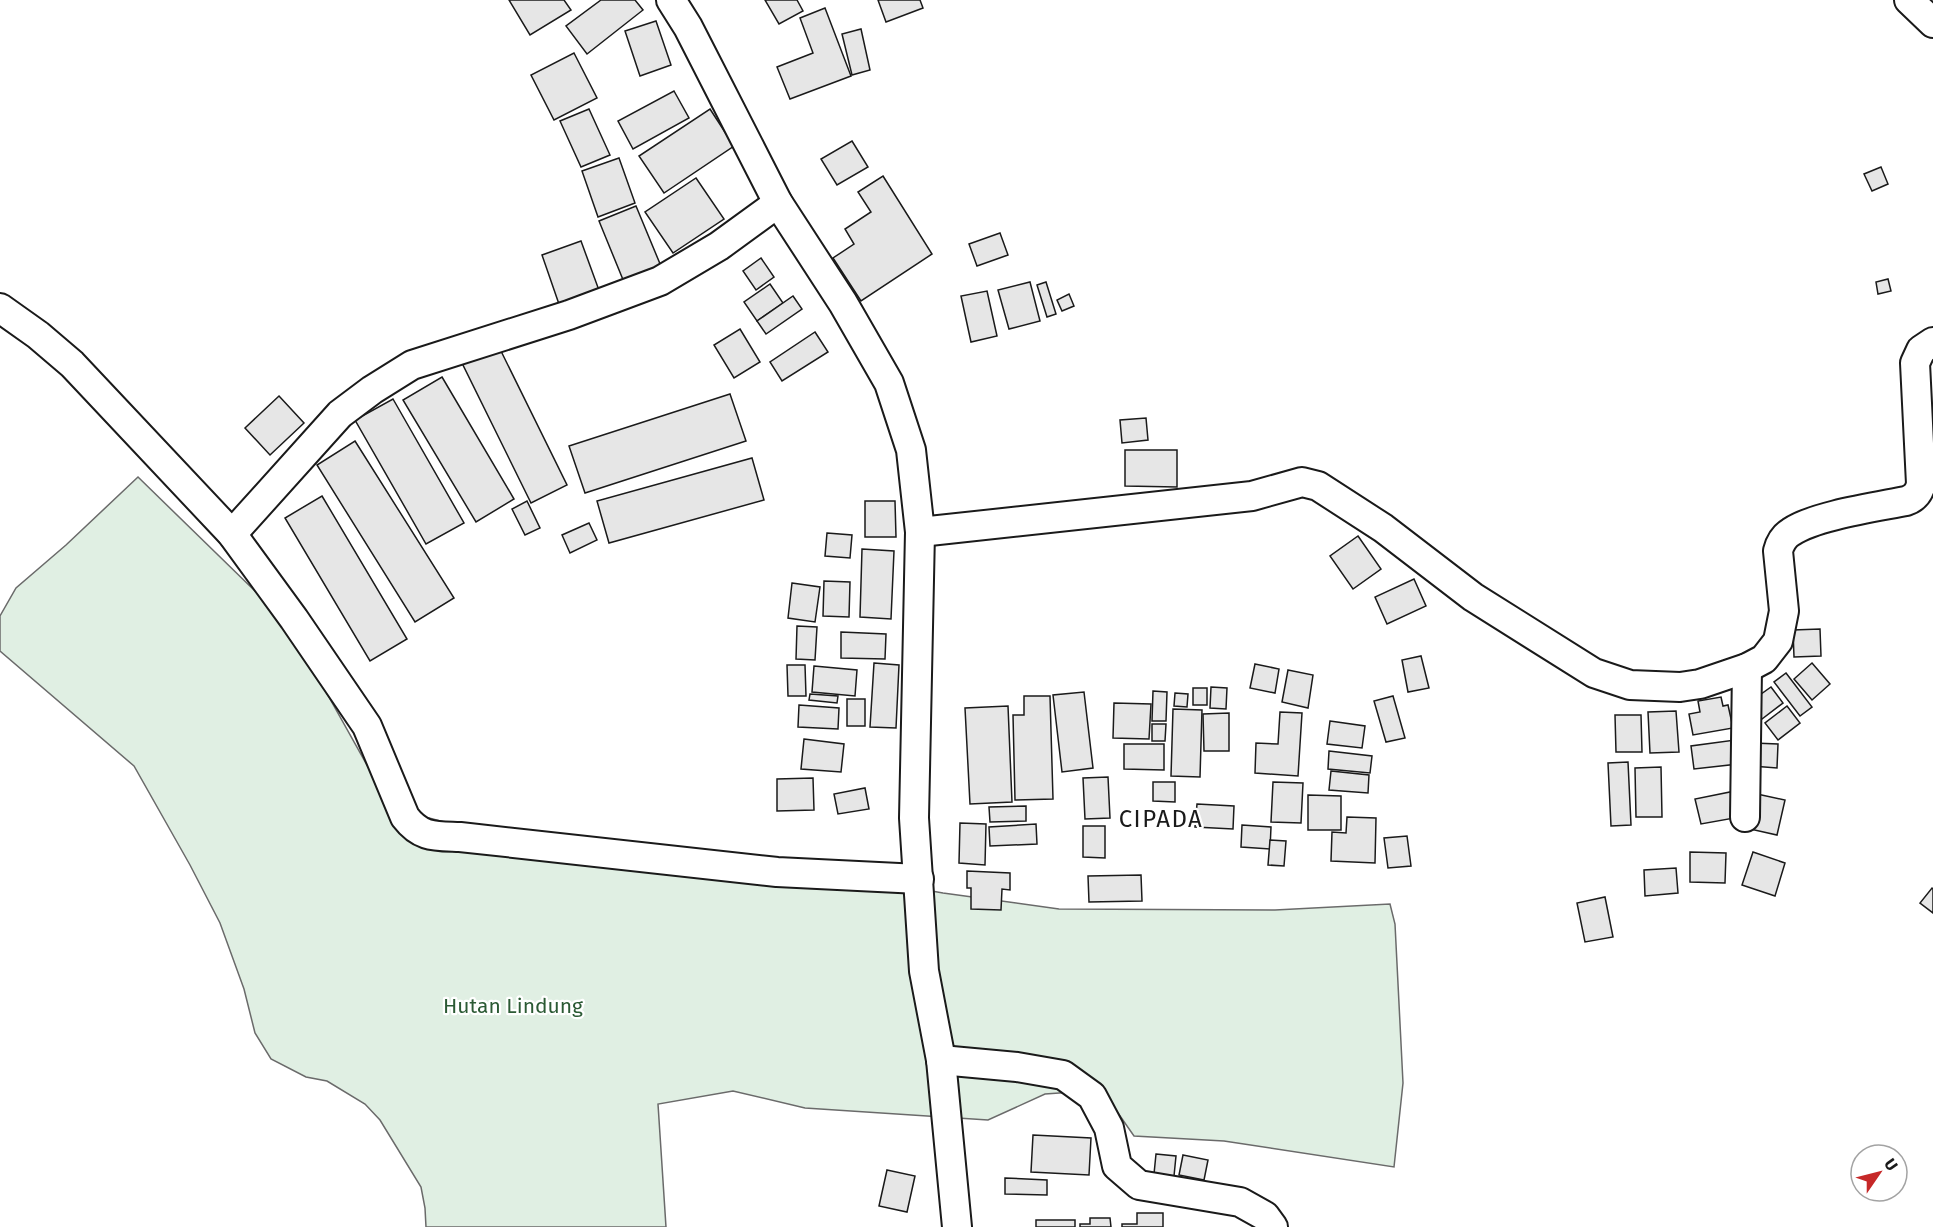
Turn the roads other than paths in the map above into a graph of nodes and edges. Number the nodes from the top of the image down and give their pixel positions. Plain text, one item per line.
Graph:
1 (671, 0) edge
2 (1909, 0) edge
3 (1933, 23) edge
4 (778, 202) junction
5 (0, 308) edge
6 (1933, 342) edge
7 (920, 532) junction
8 (232, 534) junction
9 (1747, 668) junction
10 (1744, 817) dead end
11 (919, 879) junction
12 (941, 1060) junction
13 (957, 1227) edge
14 (1273, 1227) edge

1 - 4 street
2 - 3 street
4 - 7 street
4 - 8 street
5 - 8 street
6 - 9 street
7 - 9 street
7 - 11 street
8 - 11 street
9 - 10 street
11 - 12 street
12 - 13 street
12 - 14 street

